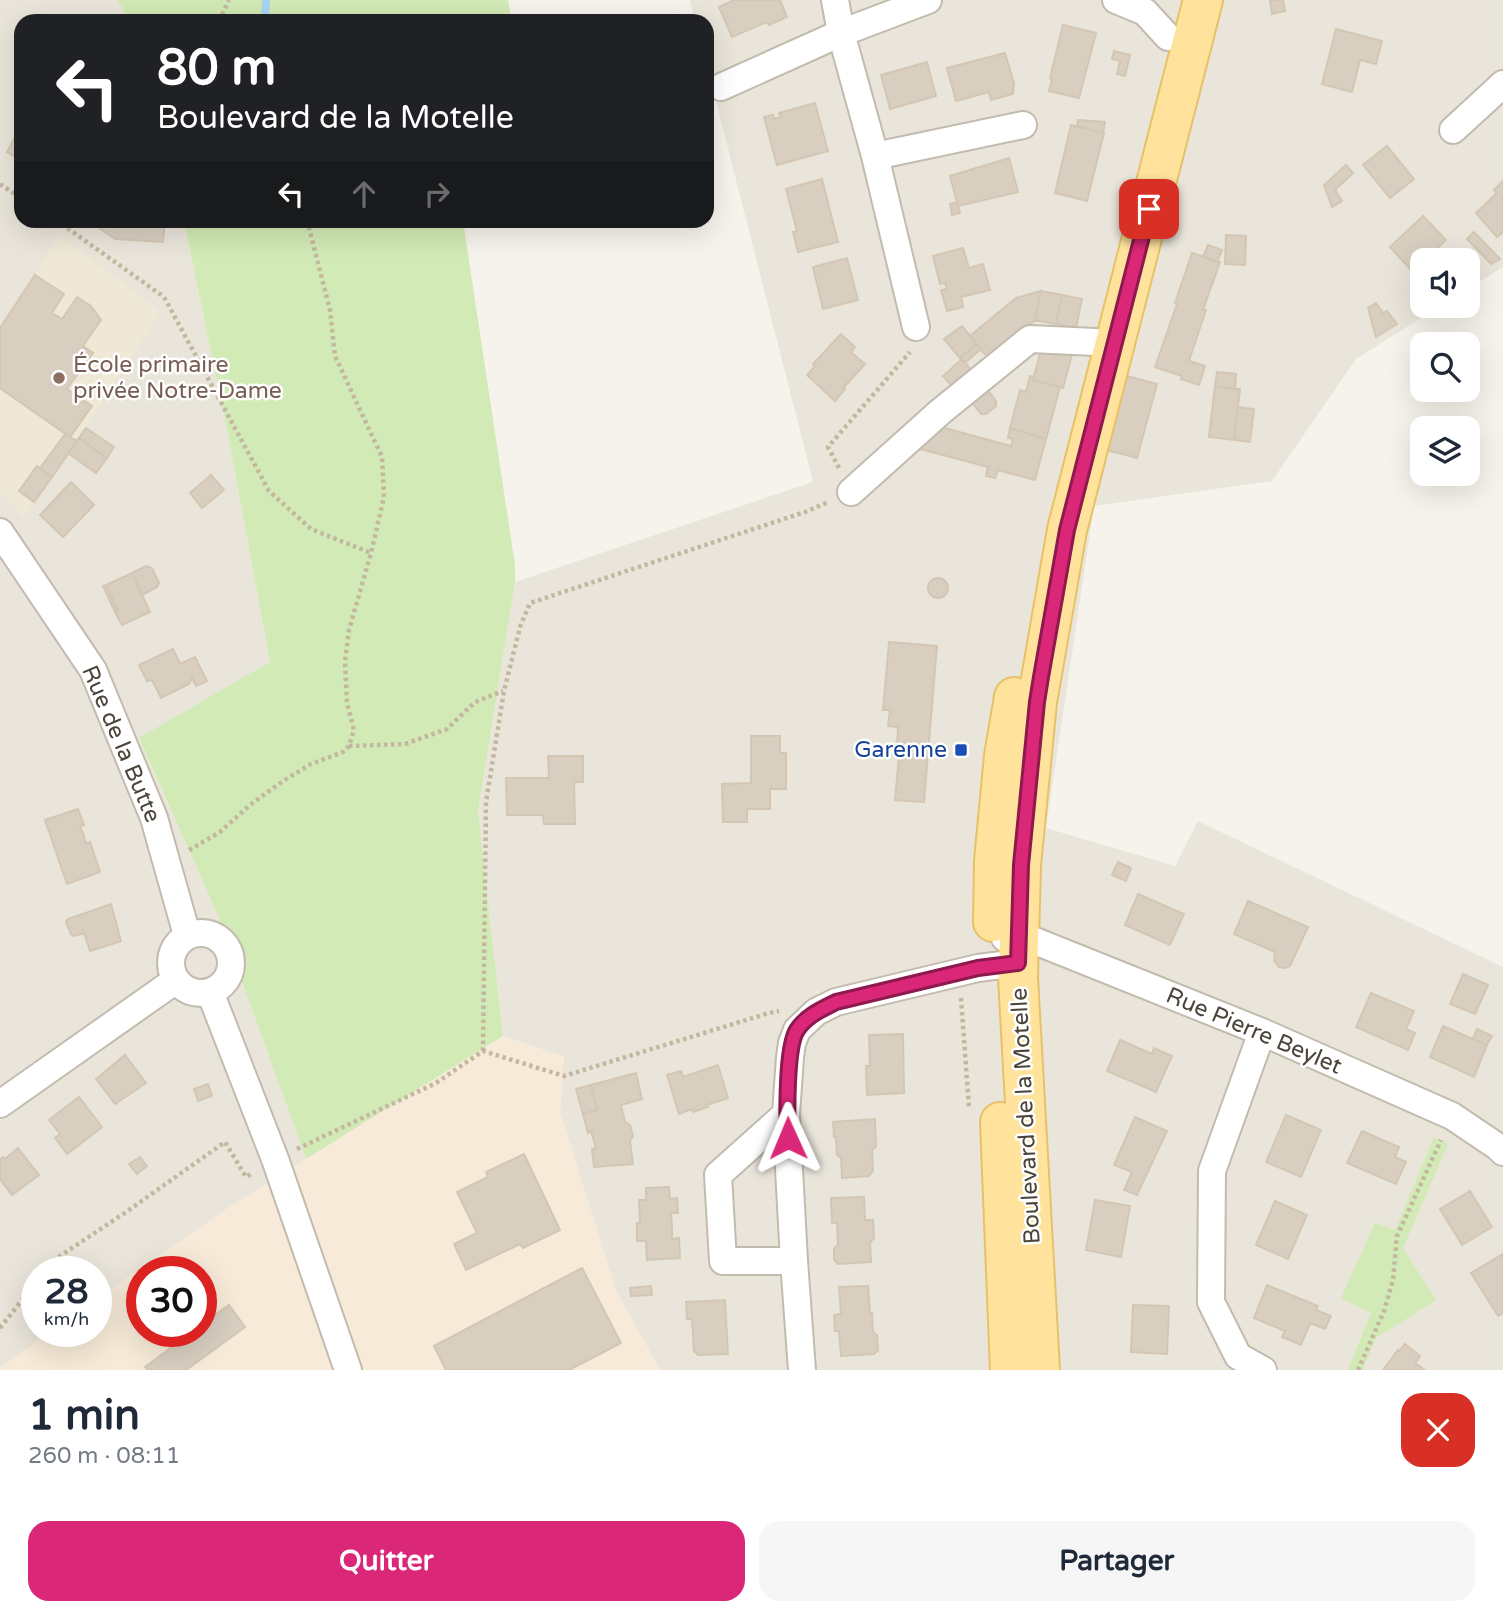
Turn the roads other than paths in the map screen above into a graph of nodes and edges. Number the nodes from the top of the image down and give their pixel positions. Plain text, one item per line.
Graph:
1 (835, 0) edge
2 (928, 0) edge
3 (1116, 0) edge
4 (1180, 0) edge
5 (1203, 0) edge
6 (841, 33) junction
7 (1168, 37) junction
8 (1183, 75) junction
9 (1503, 84) edge
10 (721, 87) dead end
11 (1023, 125) dead end
12 (1453, 130) dead end
13 (875, 156) junction
14 (916, 327) road end
15 (1095, 342) junction
16 (851, 492) road end
17 (0, 532) edge
18 (187, 935) junction
19 (1005, 951) junction
20 (176, 980) junction
21 (211, 992) junction
22 (1262, 1032) junction
23 (0, 1104) edge
24 (786, 1114) junction
25 (1503, 1152) edge
26 (794, 1261) junction
27 (348, 1370) edge
28 (802, 1370) edge
29 (1010, 1370) edge
30 (1040, 1370) edge
31 (1263, 1370) edge

1 - 6 street
2 - 6 street
3 - 7 street
4 - 7 main road, Boulevard de la Motelle
4 - 8 street
5 - 8 main road, Boulevard de la Motelle
6 - 10 street
6 - 13 street
7 - 15 main road, Boulevard de la Motelle
8 - 19 main road, Boulevard de la Motelle
9 - 12 street
11 - 13 street
13 - 14 street
15 - 16 street
15 - 19 main road, Boulevard de la Motelle
17 - 18 street, Rue de la Butte
18 - 20 street
18 - 21 street
19 - 22 street, Rue Pierre Beylet
19 - 24 street
19 - 29 main road, Boulevard de la Motelle
19 - 30 main road, Boulevard de la Motelle
20 - 21 street
20 - 23 street
21 - 27 street
22 - 25 street, Rue Pierre Beylet
22 - 31 street
24 - 26 street
24 - 26 street
26 - 28 street

